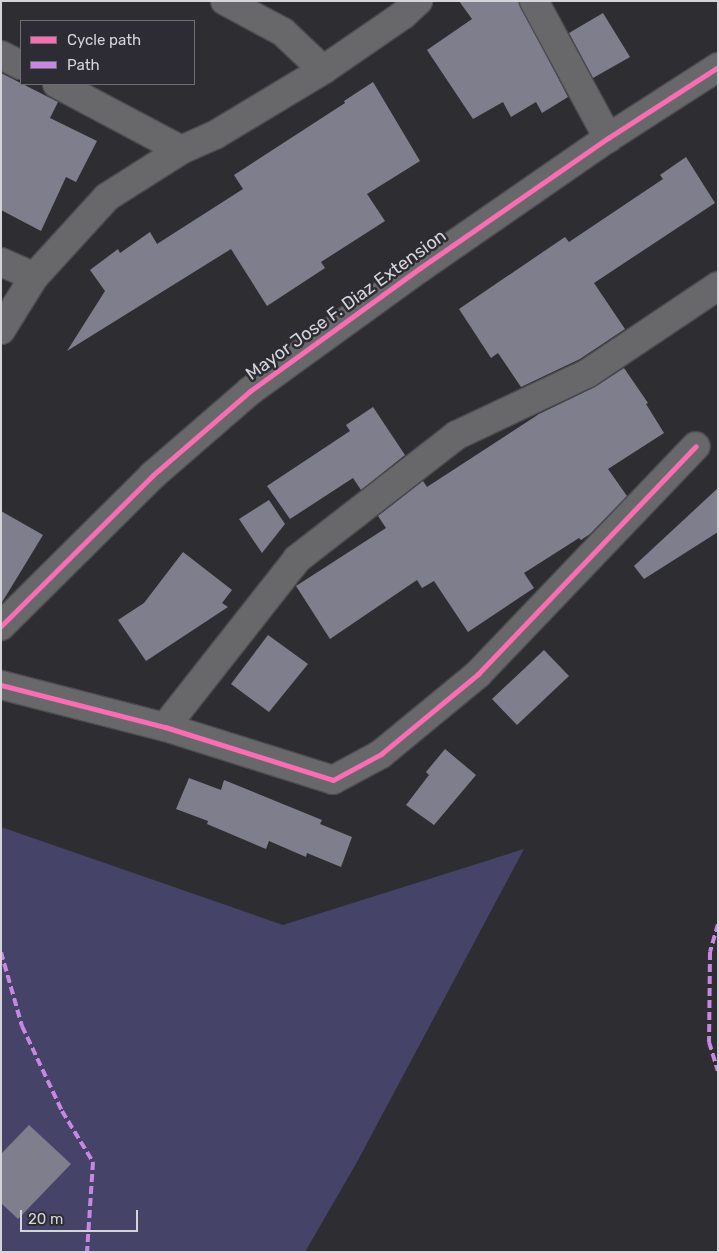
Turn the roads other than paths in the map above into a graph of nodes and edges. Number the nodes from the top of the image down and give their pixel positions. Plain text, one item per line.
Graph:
1 (225, 1) edge
2 (418, 1) edge
3 (534, 1) edge
4 (1, 55) edge
5 (20, 64) edge
6 (718, 67) edge
7 (323, 70) junction
8 (59, 85) edge
9 (608, 138) junction
10 (181, 150) junction
11 (1, 262) edge
12 (34, 277) junction
13 (718, 286) edge
14 (1, 330) edge
15 (696, 446) dead end
16 (1, 626) edge
17 (1, 685) edge
18 (165, 727) junction

1 - 7 street
2 - 7 street
3 - 9 street
4 - 5 street
6 - 9 street, Mayor Jose F. Diaz Extension
7 - 10 street
8 - 10 street
9 - 16 street, Mayor Jose F. Diaz Extension
10 - 12 street
11 - 12 street
12 - 14 street
13 - 18 street
15 - 18 street
17 - 18 street

